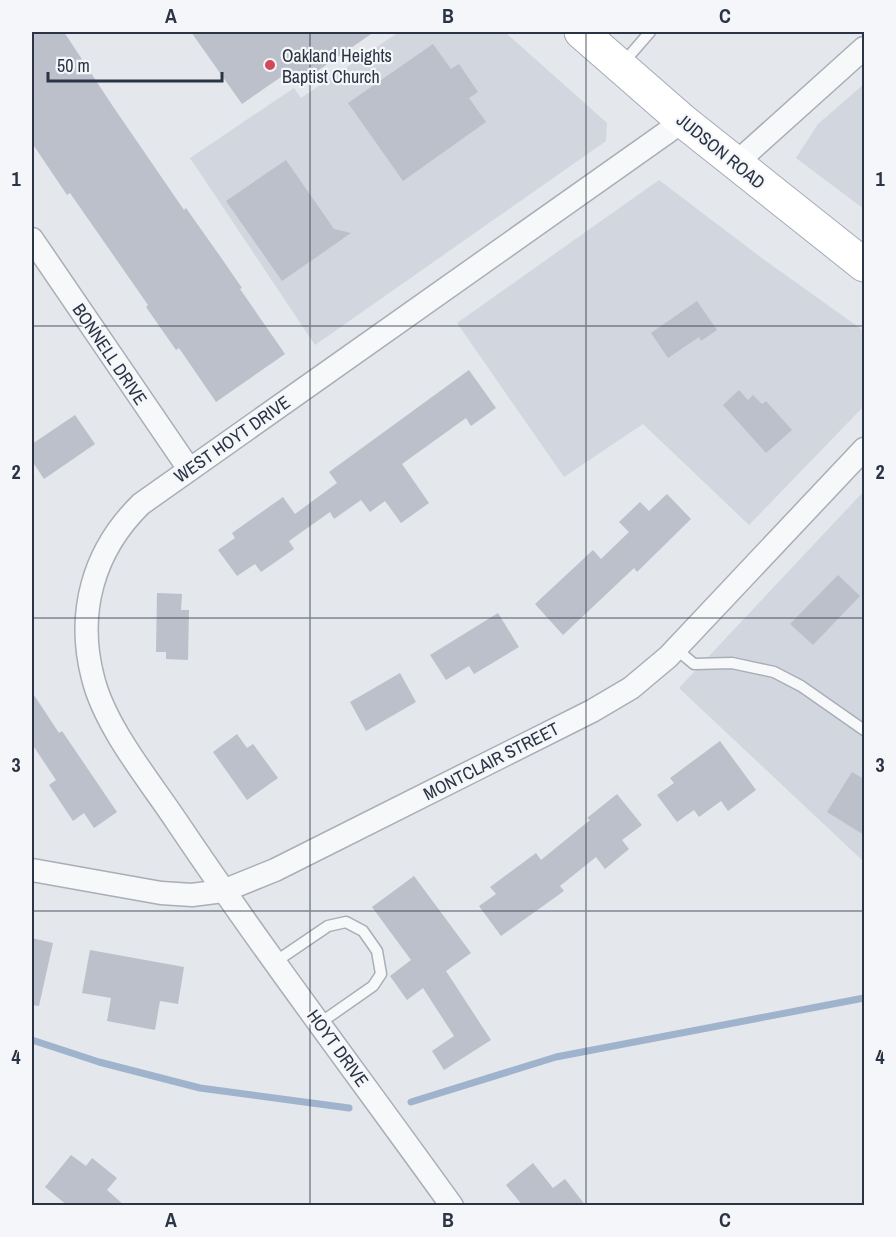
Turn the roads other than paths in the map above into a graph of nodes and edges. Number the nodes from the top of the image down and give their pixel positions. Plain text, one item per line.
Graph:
1 (581, 32) edge
2 (650, 32) edge
3 (864, 48) edge
4 (621, 67) junction
5 (683, 121) junction
6 (735, 164) junction
7 (32, 239) edge
8 (864, 265) edge
9 (864, 449) edge
10 (189, 469) junction
11 (676, 649) junction
12 (864, 730) edge
13 (32, 870) edge
14 (223, 891) junction
15 (275, 962) junction
16 (320, 1023) junction
17 (452, 1206) edge

1 - 4 main road, JUDSON ROAD
2 - 4 lane
3 - 6 street
4 - 5 main road, JUDSON ROAD
5 - 6 main road, JUDSON ROAD
5 - 10 street, WEST HOYT DRIVE
6 - 8 main road, JUDSON ROAD
7 - 10 street, BONNELL DRIVE
9 - 11 street, MONTCLAIR STREET
10 - 14 street, WEST HOYT DRIVE
11 - 12 lane
11 - 14 street, MONTCLAIR STREET
13 - 14 street, MONTCLAIR STREET
14 - 15 street, HOYT DRIVE
15 - 16 street, HOYT DRIVE
15 - 16 lane
16 - 17 street, HOYT DRIVE

